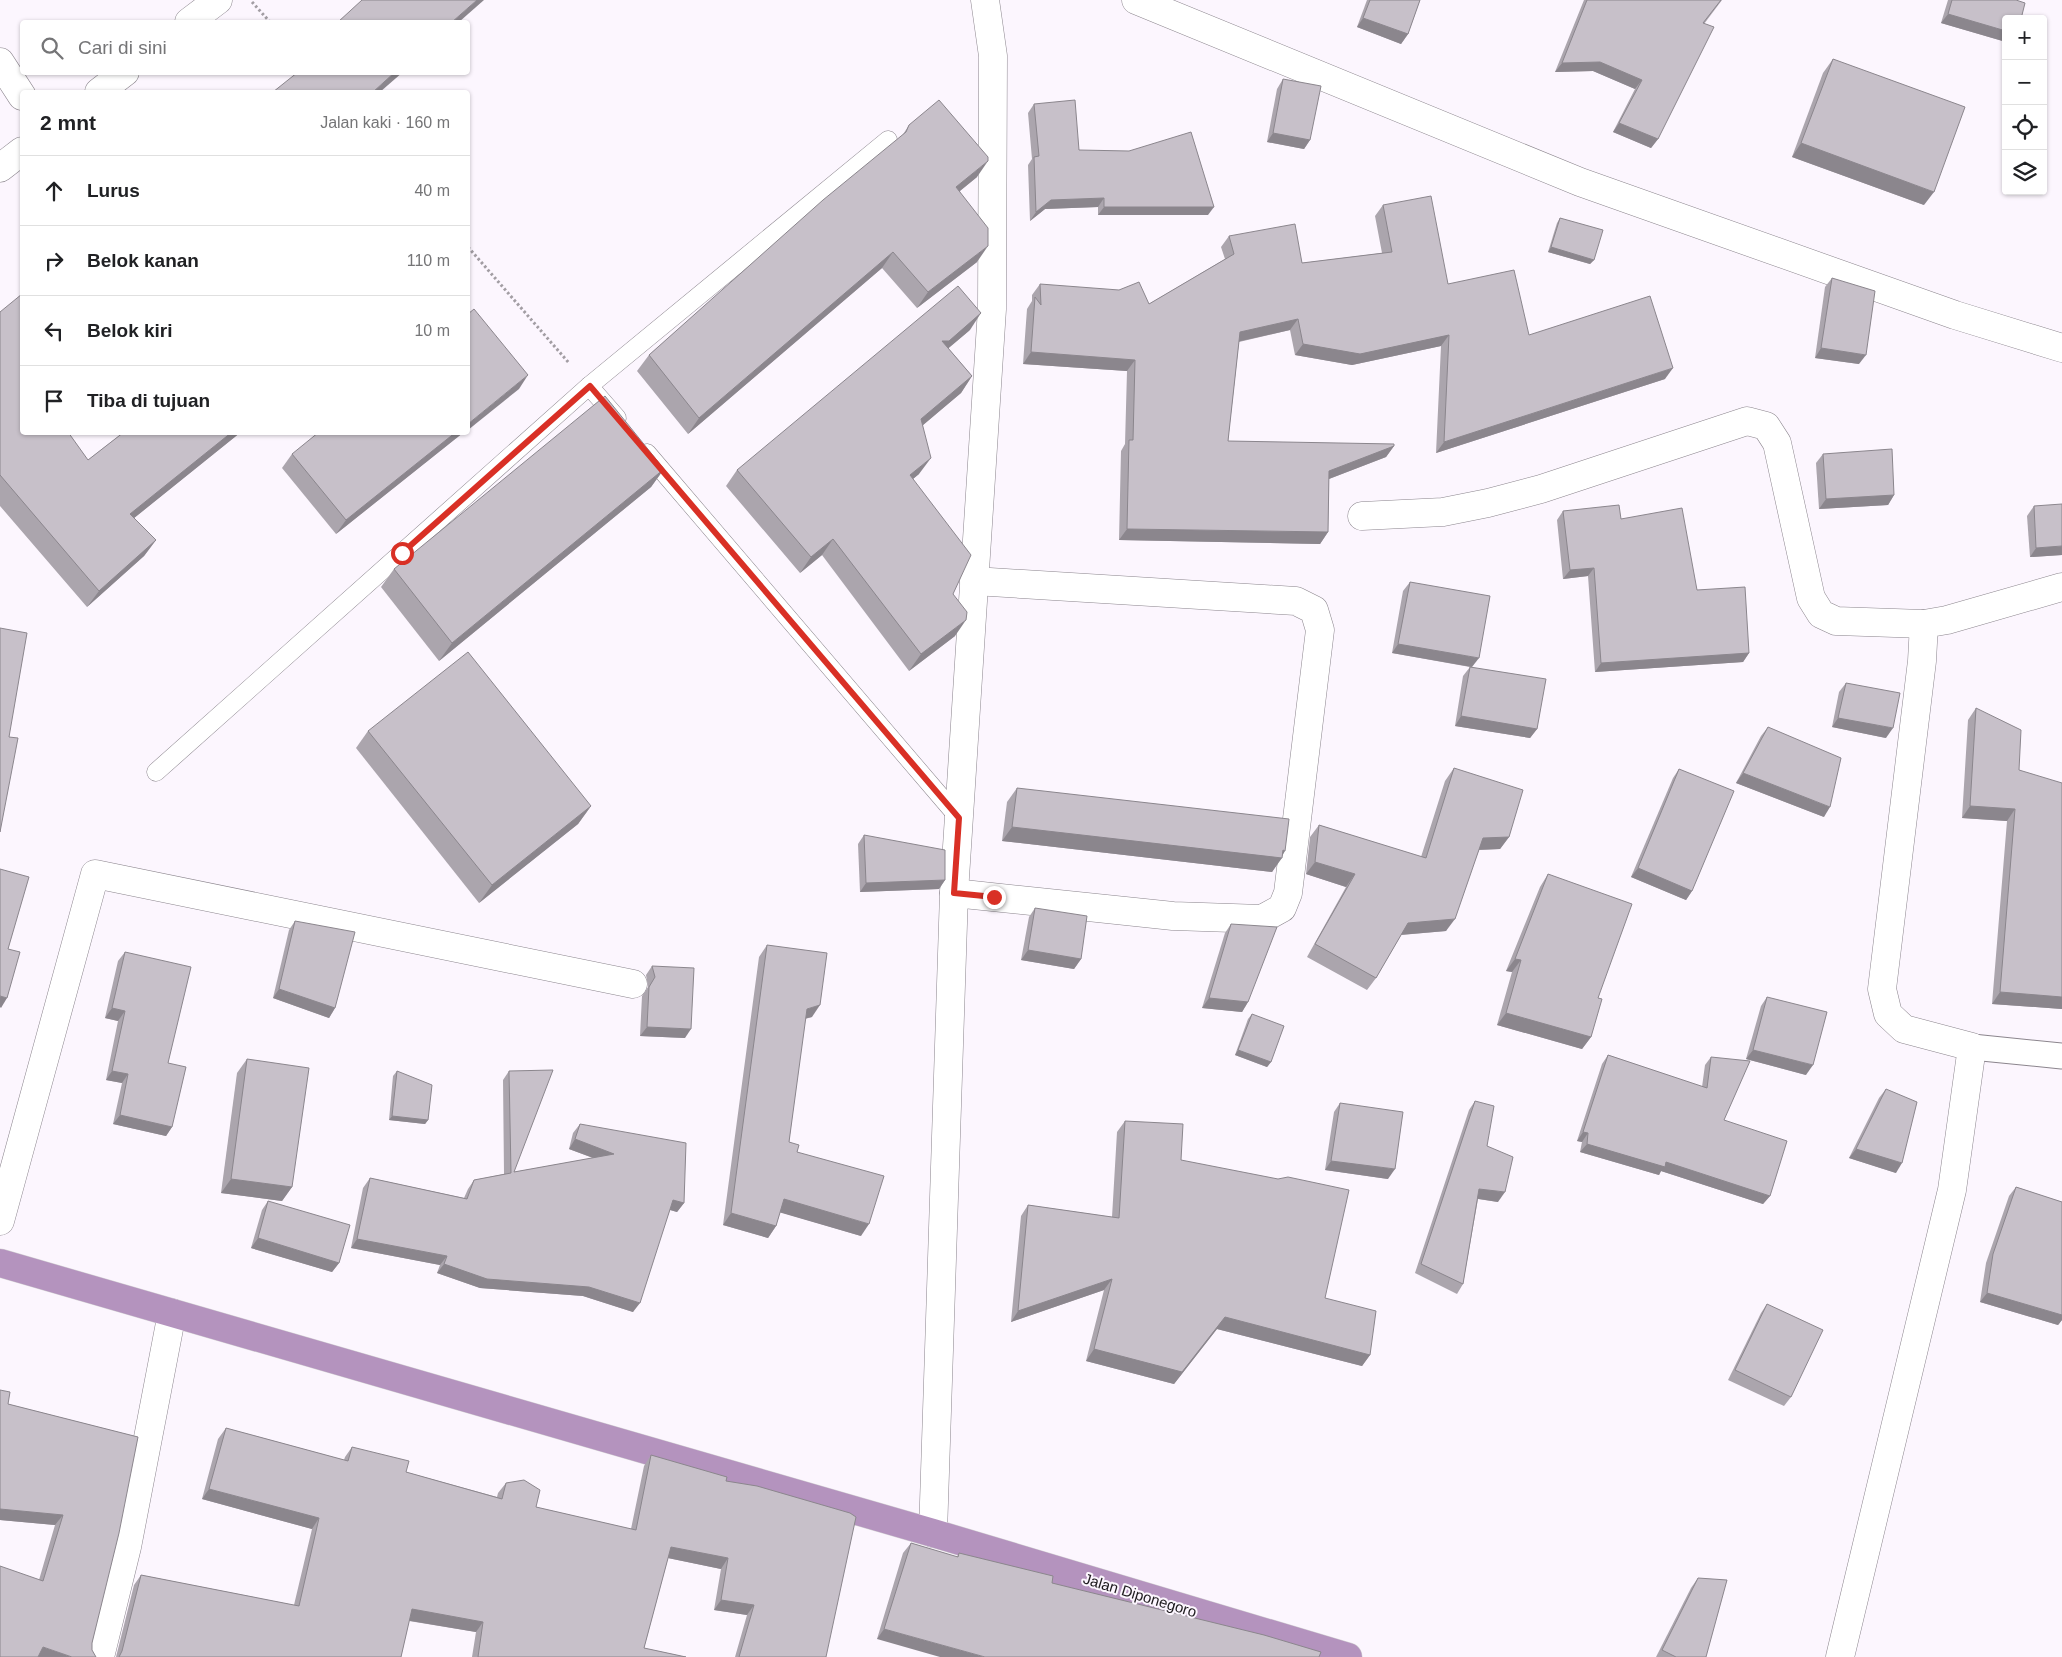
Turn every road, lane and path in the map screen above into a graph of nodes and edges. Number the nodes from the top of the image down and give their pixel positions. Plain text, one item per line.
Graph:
1 (218, 0) edge
2 (250, 0) edge
3 (985, 0) edge
4 (1136, 0) edge
5 (192, 20) edge
6 (268, 20) edge
7 (0, 62) edge
8 (121, 75) edge
9 (102, 90) edge
10 (20, 93) edge
11 (888, 140) dead end
12 (20, 153) edge
13 (0, 168) edge
14 (470, 249) edge
15 (2062, 348) edge
16 (590, 386) junction
17 (1362, 516) dead end
18 (974, 581) junction
19 (2062, 587) edge
20 (1924, 624) junction
21 (156, 772) dead end
22 (959, 818) junction
23 (954, 893) junction
24 (633, 984) dead end
25 (1972, 1047) junction
26 (2062, 1056) edge
27 (0, 1221) edge
28 (0, 1263) edge
29 (172, 1313) junction
30 (933, 1532) junction
31 (100, 1657) edge
32 (1348, 1657) edge
33 (1840, 1657) edge

1 - 5 street
2 - 6 path
3 - 18 street
4 - 15 street
7 - 10 street
8 - 9 street
11 - 16 lane
12 - 13 street
14 - 16 path
16 - 21 lane
16 - 22 lane
17 - 20 street
18 - 22 street
18 - 23 street
19 - 20 street
20 - 25 street
22 - 23 street
23 - 30 street
24 - 27 street
25 - 26 street
25 - 33 street
28 - 29 highway, Jalan Diponegoro
29 - 30 highway, Jalan Diponegoro
29 - 31 street
30 - 32 highway, Jalan Diponegoro

